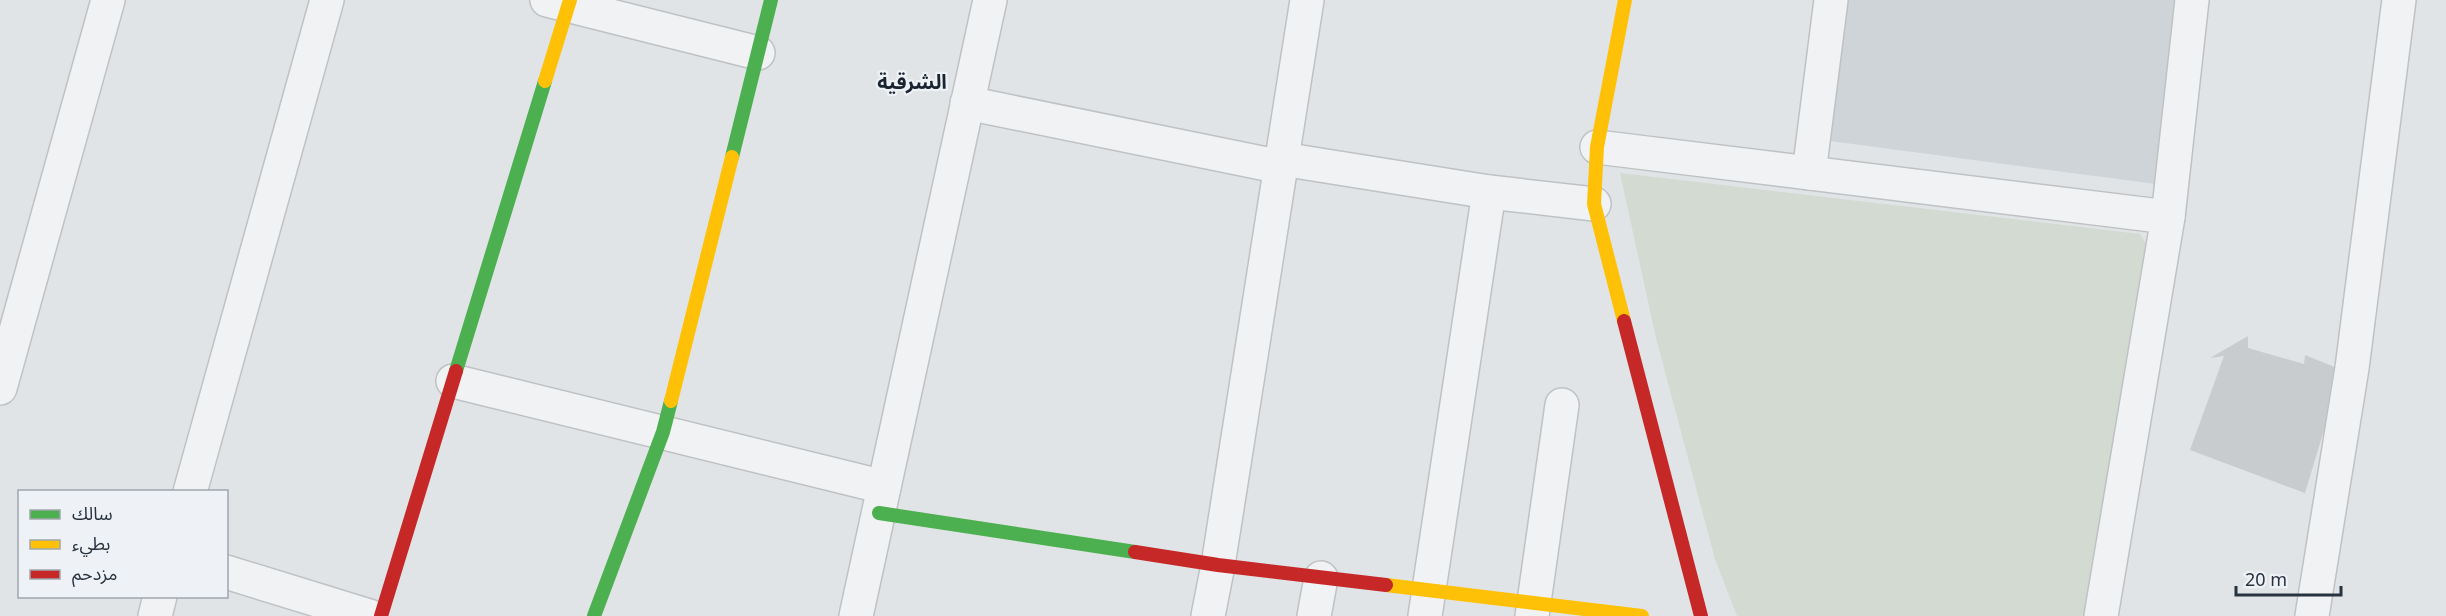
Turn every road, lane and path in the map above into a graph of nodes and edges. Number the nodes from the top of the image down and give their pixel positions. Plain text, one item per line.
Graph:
1 (108, 0) edge
2 (327, 0) edge
3 (771, 0) edge
4 (990, 0) edge
5 (1307, 0) edge
6 (1625, 0) edge
7 (1831, 0) edge
8 (2192, 0) edge
9 (2399, 0) edge
10 (562, 2) edge
11 (758, 53) junction
12 (967, 103) junction
13 (1598, 147) junction
14 (1282, 163) junction
15 (1809, 173) junction
16 (1489, 192) junction
17 (1594, 204) junction
18 (2168, 217) junction
19 (453, 381) junction
20 (0, 388) edge
21 (1562, 405) dead end
22 (663, 432) junction
23 (190, 490) edge
24 (881, 500) junction
25 (1218, 566) junction
26 (228, 573) edge
27 (1321, 578) junction
28 (160, 598) edge
29 (1427, 604) edge
30 (1533, 610) edge
31 (155, 616) edge
32 (369, 616) edge
33 (381, 616) edge
34 (594, 616) edge
35 (856, 616) edge
36 (1208, 616) edge
37 (1314, 616) edge
38 (1642, 616) edge
39 (1701, 616) edge
40 (2101, 616) edge
41 (2312, 616) edge

1 - 20 street
2 - 23 street
3 - 11 street
4 - 12 street
5 - 14 street
6 - 13 street
7 - 15 street
8 - 18 street
9 - 41 street
10 - 11 street
10 - 19 street
11 - 22 street
12 - 14 street
12 - 24 street
13 - 15 street
13 - 17 street
14 - 16 street
14 - 25 street
15 - 18 street
16 - 17 street
16 - 29 street
17 - 39 street
18 - 40 street
19 - 22 street
19 - 33 street
21 - 30 street
22 - 24 street
22 - 34 street
24 - 25 street
24 - 35 street
25 - 27 street
25 - 36 street
26 - 32 street
27 - 29 street
27 - 37 street
28 - 31 street
29 - 30 street
30 - 38 street

